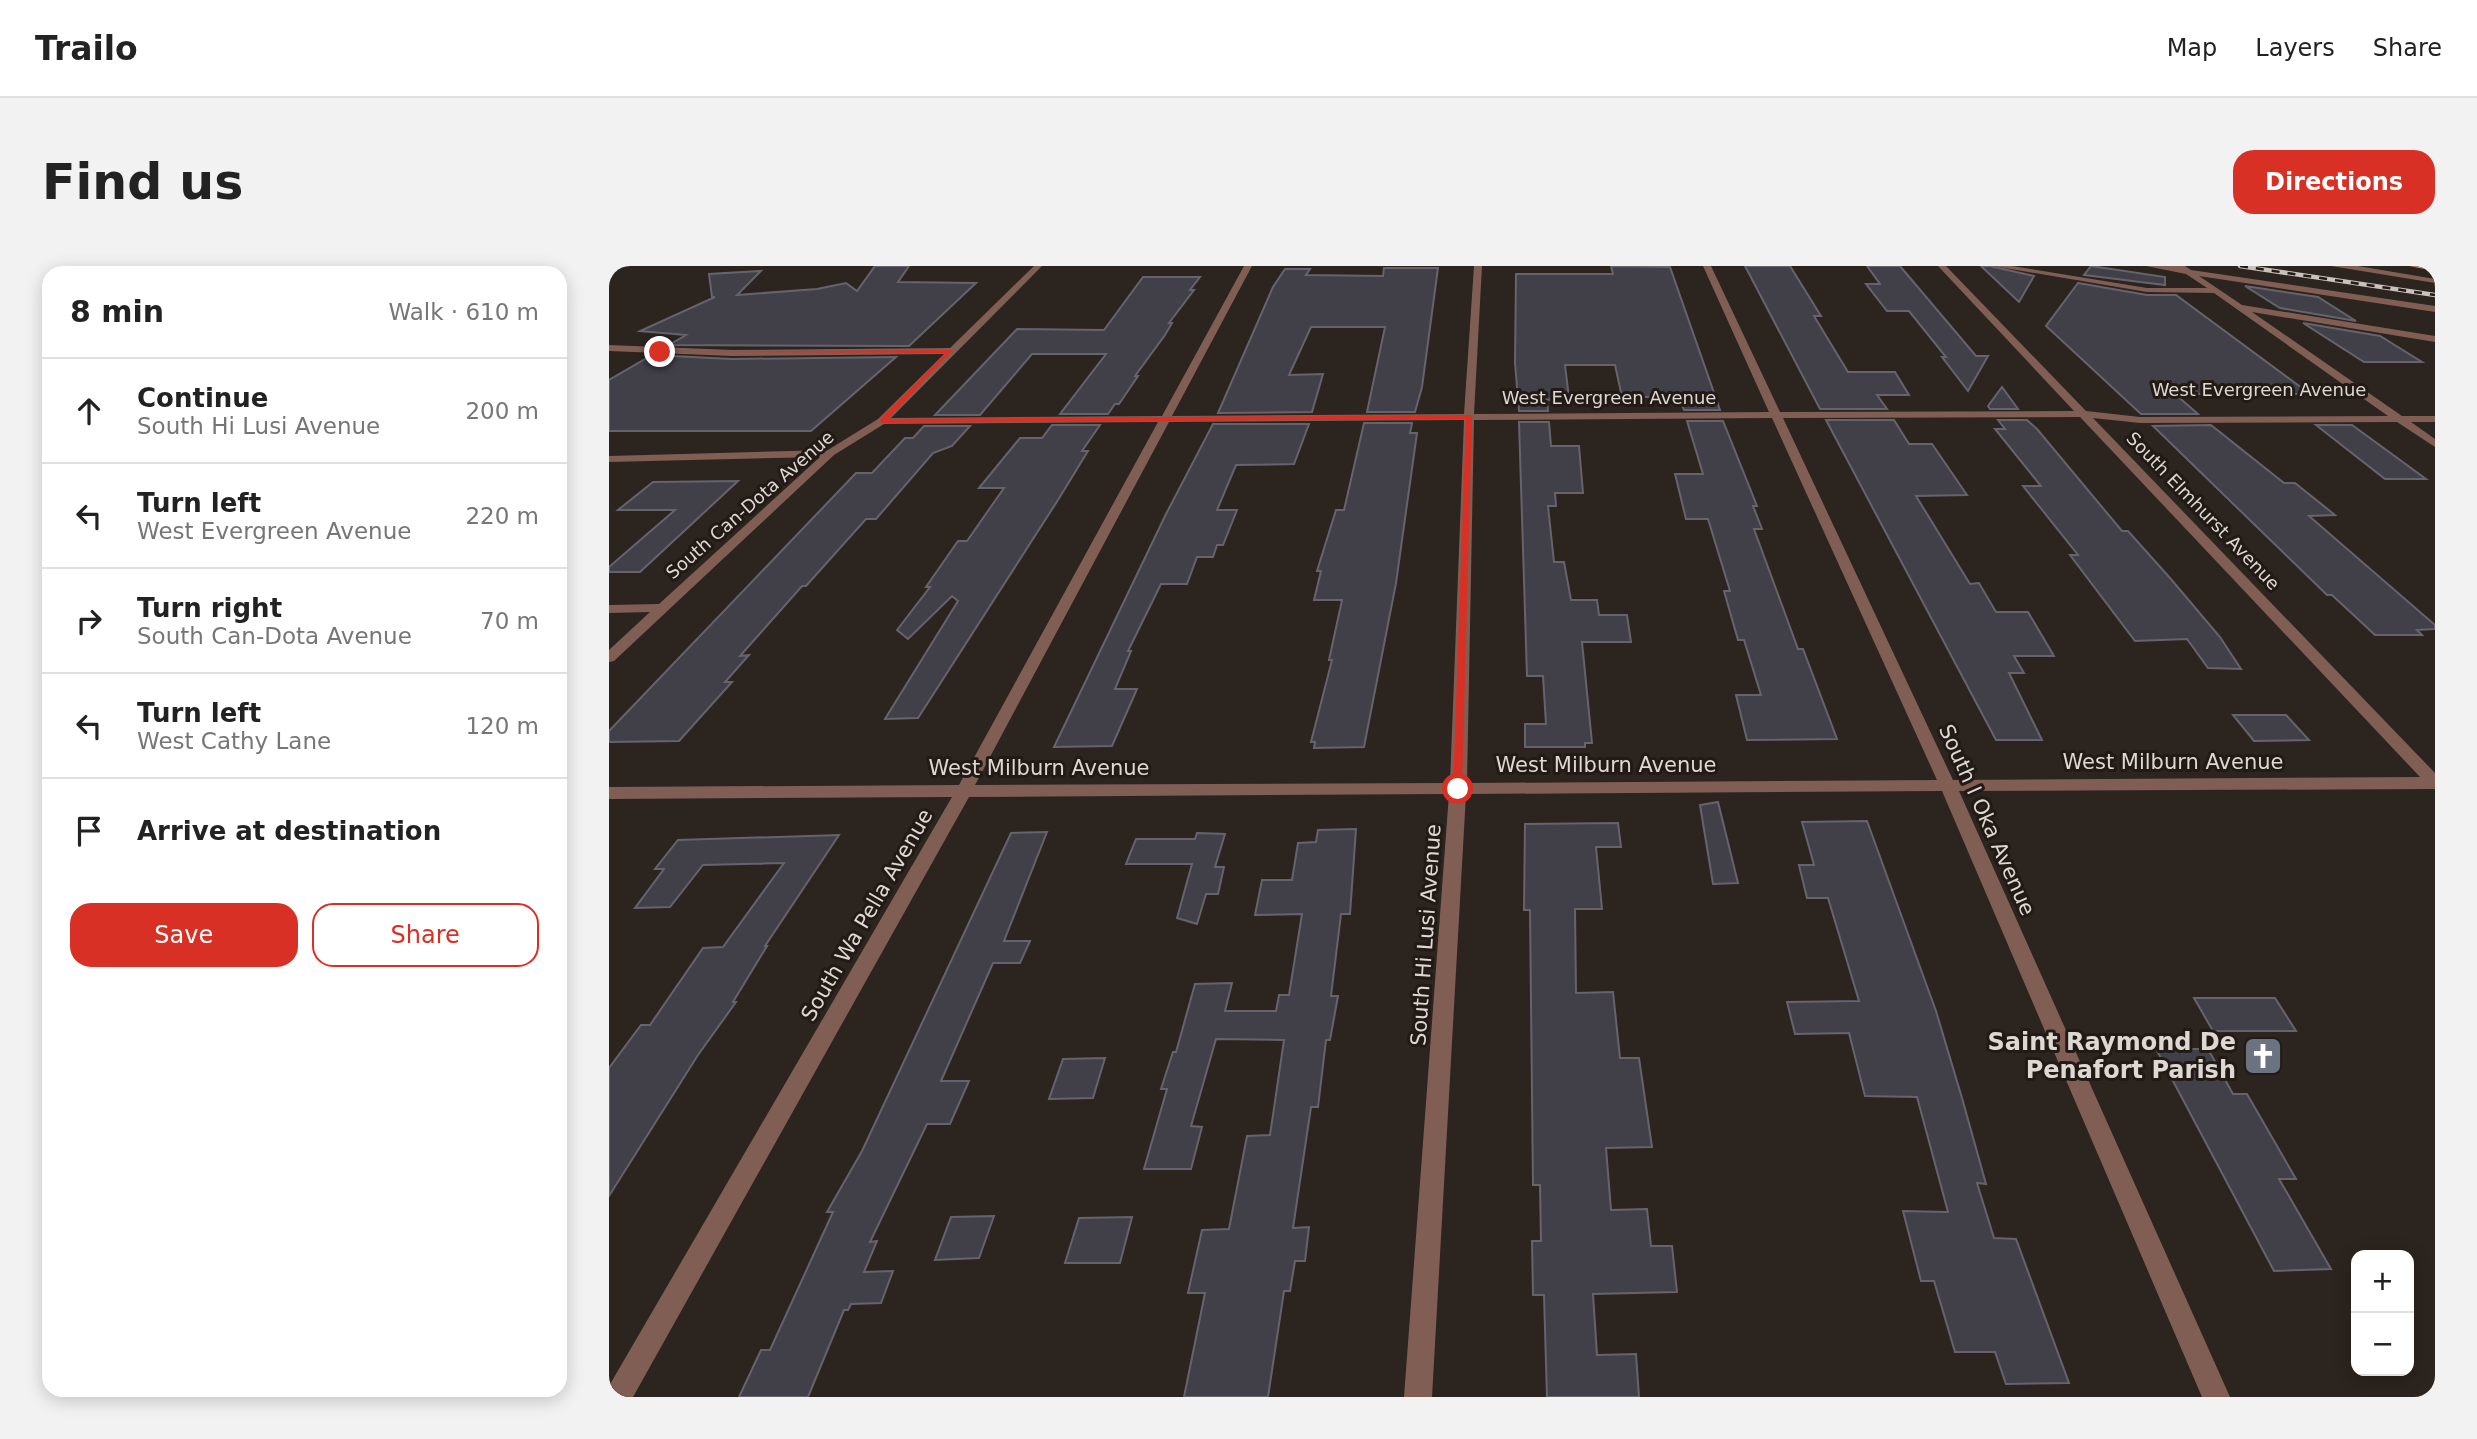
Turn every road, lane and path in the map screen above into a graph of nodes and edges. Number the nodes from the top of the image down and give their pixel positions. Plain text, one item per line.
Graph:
1 (616, 266) edge
2 (1038, 266) edge
3 (1248, 266) edge
4 (1478, 266) edge
5 (1707, 266) edge
6 (1942, 266) edge
7 (1997, 266) edge
8 (2150, 266) edge
9 (2335, 266) edge
10 (2413, 266) edge
11 (2354, 267) edge
12 (2184, 268) edge
13 (2435, 269) edge
14 (609, 271) edge
15 (2435, 281) edge
16 (2214, 291) junction
17 (2435, 303) edge
18 (2238, 307) junction
19 (2435, 309) edge
20 (2435, 339) edge
21 (609, 348) edge
22 (951, 351) junction
23 (2380, 407) junction
24 (2435, 407) edge
25 (2084, 414) junction
26 (1775, 415) junction
27 (1469, 417) junction
28 (1164, 418) junction
29 (2398, 419) junction
30 (2435, 419) edge
31 (882, 421) junction
32 (2435, 444) edge
33 (830, 453) junction
34 (609, 459) edge
35 (660, 608) junction
36 (609, 609) edge
37 (609, 658) edge
38 (2435, 783) edge
39 (1948, 786) junction
40 (1458, 789) junction
41 (964, 791) junction
42 (609, 793) edge
43 (618, 1397) edge
44 (1418, 1397) edge
45 (2216, 1397) edge

1 - 14 street
2 - 22 street, South Can-Dota Avenue
3 - 28 street, South Wa Pella Avenue
4 - 27 street, South Hi Lusi Avenue
5 - 26 street, South I Oka Avenue
6 - 25 street, South Elmhurst Avenue
7 - 16 street
8 - 12 street
9 - 11 street
10 - 13 main road
11 - 15 street
12 - 16 street
12 - 17 street
12 - 19 street
16 - 18 street
18 - 20 street
18 - 23 street
21 - 22 street
22 - 31 street, South Can-Dota Avenue
23 - 24 street, West Evergreen Avenue
23 - 25 street, West Evergreen Avenue
23 - 29 street
25 - 26 street, West Evergreen Avenue
25 - 29 street, West Evergreen Avenue
25 - 38 street, South Elmhurst Avenue
26 - 27 street, West Evergreen Avenue
26 - 39 street, South I Oka Avenue
27 - 28 street, West Evergreen Avenue
27 - 40 street, South Hi Lusi Avenue
28 - 31 street, West Evergreen Avenue
28 - 41 street, South Wa Pella Avenue
29 - 30 street, West Evergreen Avenue
29 - 32 street
31 - 33 street, South Can-Dota Avenue
33 - 34 street
33 - 35 street, South Can-Dota Avenue
35 - 36 street
35 - 37 street, South Can-Dota Avenue
38 - 39 street, West Milburn Avenue
39 - 40 street, West Milburn Avenue
39 - 45 street, South I Oka Avenue
40 - 41 street, West Milburn Avenue
40 - 44 street, South Hi Lusi Avenue
41 - 42 street, West Milburn Avenue
41 - 43 street, South Wa Pella Avenue

